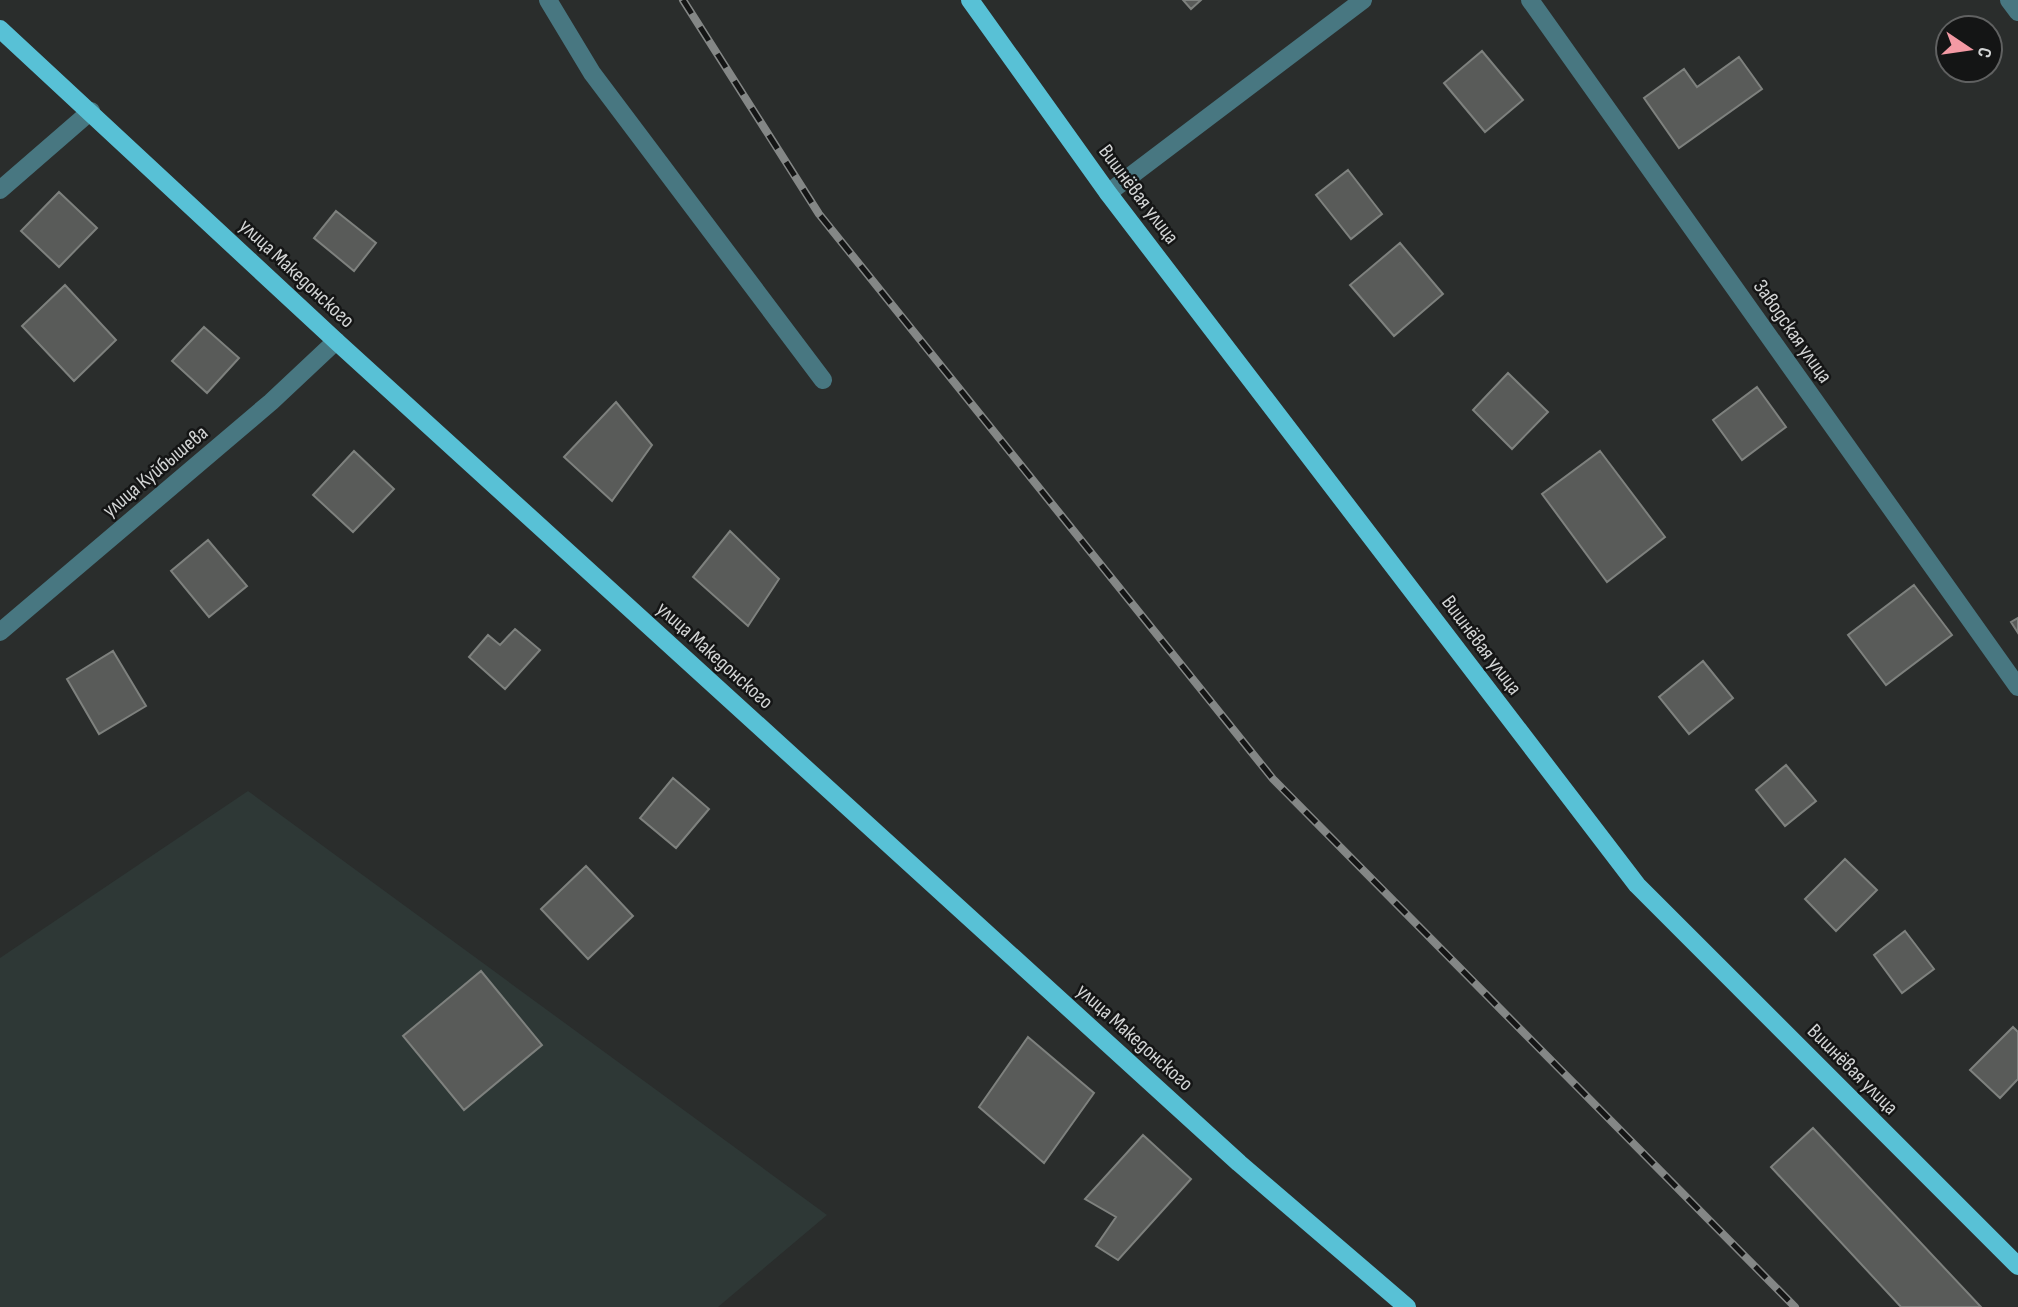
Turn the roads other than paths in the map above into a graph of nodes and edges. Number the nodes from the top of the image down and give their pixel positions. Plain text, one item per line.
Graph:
1 (548, 0) edge
2 (970, 0) edge
3 (1363, 0) edge
4 (1530, 0) edge
5 (2010, 0) edge
6 (2018, 12) edge
7 (0, 29) edge
8 (90, 111) junction
9 (0, 190) edge
10 (1108, 193) junction
11 (335, 341) junction
12 (822, 380) dead end
13 (0, 632) edge
14 (2018, 687) edge
15 (2018, 1266) edge
16 (1408, 1307) edge

1 - 12 street
2 - 10 main road, Вишнёвая улица
3 - 10 street
4 - 14 street, Заводская улица
5 - 6 street
7 - 8 main road, улица Македонского
8 - 9 street
8 - 11 main road, улица Македонского
10 - 15 main road, Вишнёвая улица
11 - 13 street, улица Куйбышева
11 - 16 main road, улица Македонского

